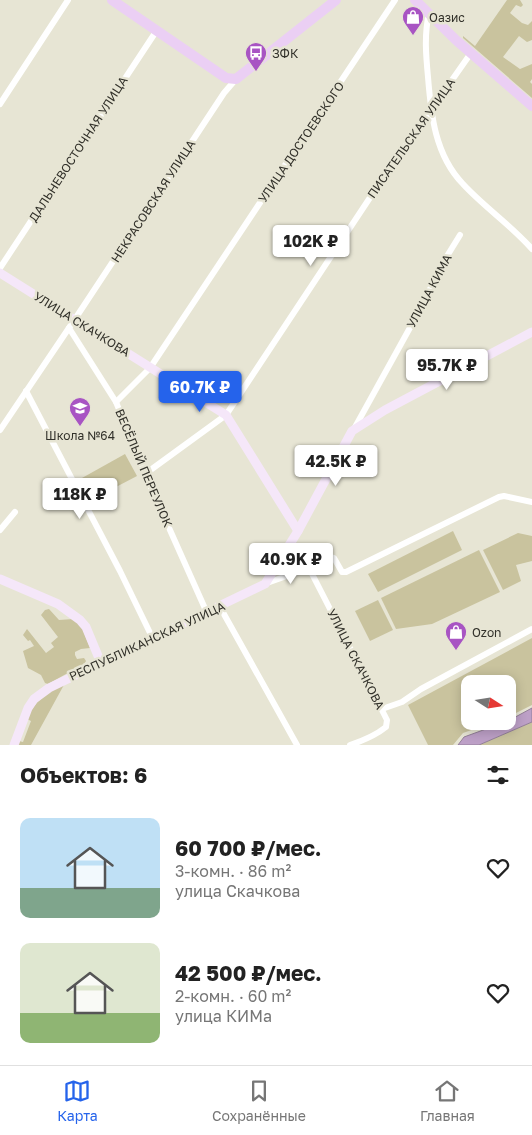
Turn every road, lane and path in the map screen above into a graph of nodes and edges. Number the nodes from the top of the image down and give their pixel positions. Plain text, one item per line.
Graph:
1 (68, 0) edge
2 (112, 0) edge
3 (336, 0) edge
4 (395, 0) edge
5 (415, 0) edge
6 (429, 13) junction
7 (157, 30) junction
8 (471, 53) junction
9 (236, 79) junction
10 (0, 104) edge
11 (532, 106) edge
12 (431, 109) junction
13 (460, 235) dead end
14 (532, 249) edge
15 (0, 268) edge
16 (0, 272) edge
17 (75, 319) junction
18 (69, 328) junction
19 (532, 332) edge
20 (150, 368) junction
21 (26, 391) junction
22 (116, 402) junction
23 (226, 416) junction
24 (0, 430) edge
25 (352, 431) junction
26 (145, 474) junction
27 (532, 502) edge
28 (15, 512) dead end
29 (0, 530) edge
30 (298, 532) junction
31 (309, 568) junction
32 (0, 579) edge
33 (267, 583) junction
34 (220, 607) junction
35 (207, 613) junction
36 (532, 629) edge
37 (153, 639) junction
38 (101, 663) junction
39 (382, 710) junction
40 (14, 745) edge
41 (297, 745) edge
42 (350, 745) edge

1 - 10 street
2 - 7 main road
3 - 9 main road, НЕКРАСОВСКАЯ УЛИЦА
4 - 20 street, УЛИЦА ДОСТОЕВСКОГО
5 - 6 main road
6 - 8 main road
6 - 12 street
7 - 9 main road
7 - 15 street, ДАЛЬНЕВОСТОЧНАЯ УЛИЦА
8 - 11 main road
8 - 12 street, ПИСАТЕЛЬСКАЯ УЛИЦА
9 - 17 street, НЕКРАСОВСКАЯ УЛИЦА
12 - 14 street
12 - 23 street, ПИСАТЕЛЬСКАЯ УЛИЦА
13 - 25 street, УЛИЦА КИМА
16 - 17 street, УЛИЦА СКАЧКОВА
17 - 18 street, НЕКРАСОВСКАЯ УЛИЦА
17 - 20 street, УЛИЦА СКАЧКОВА
18 - 21 street, НЕКРАСОВСКАЯ УЛИЦА
18 - 22 street, ВЕСЁЛЫЙ ПЕРЕУЛОК
19 - 25 street
20 - 22 street, УЛИЦА ДОСТОЕВСКОГО
20 - 23 street, УЛИЦА СКАЧКОВА
21 - 24 street, НЕКРАСОВСКАЯ УЛИЦА
21 - 37 street
22 - 26 street, ВЕСЁЛЫЙ ПЕРЕУЛОК
23 - 26 street, ПИСАТЕЛЬСКАЯ УЛИЦА
23 - 30 street, УЛИЦА СКАЧКОВА
25 - 30 street, УЛИЦА КИМА
26 - 35 street, ВЕСЁЛЫЙ ПЕРЕУЛОК
27 - 31 street, РЕСПУБЛИКАНСКАЯ УЛИЦА
28 - 29 street
30 - 33 street, УЛИЦА КИМА
31 - 33 street, РЕСПУБЛИКАНСКАЯ УЛИЦА
31 - 39 street, УЛИЦА СКАЧКОВА
32 - 38 street
33 - 34 street, РЕСПУБЛИКАНСКАЯ УЛИЦА
34 - 35 street, РЕСПУБЛИКАНСКАЯ УЛИЦА
34 - 41 street
35 - 37 street, РЕСПУБЛИКАНСКАЯ УЛИЦА
36 - 39 street
37 - 38 street, РЕСПУБЛИКАНСКАЯ УЛИЦА
38 - 40 street, РЕСПУБЛИКАНСКАЯ УЛИЦА
39 - 42 street, УЛИЦА СКАЧКОВА

